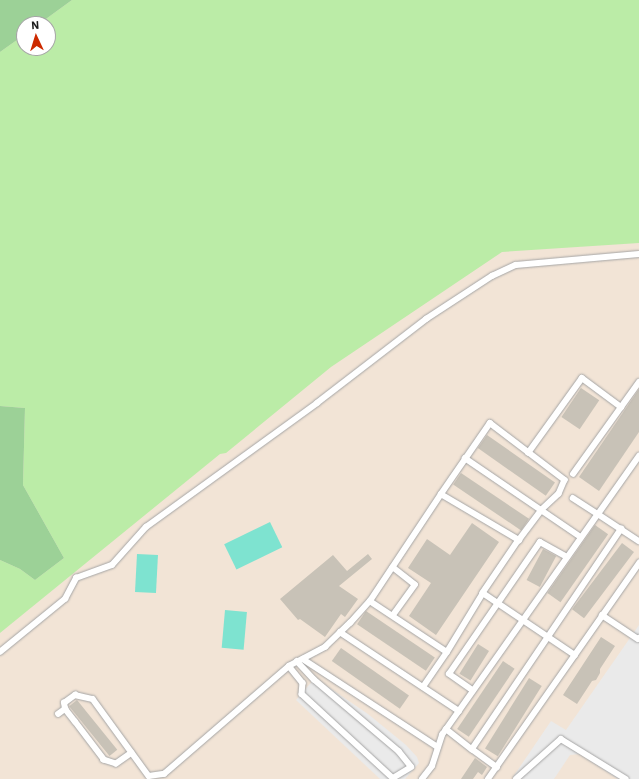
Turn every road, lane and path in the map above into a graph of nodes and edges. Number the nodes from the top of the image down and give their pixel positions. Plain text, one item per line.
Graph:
1 (639, 254) edge
2 (639, 382) edge
3 (621, 407) junction
4 (528, 453) junction
5 (639, 456) edge
6 (465, 458) junction
7 (573, 474) dead end
8 (441, 494) junction
9 (573, 498) dead end
10 (542, 510) junction
11 (598, 514) junction
12 (621, 529) junction
13 (581, 537) junction
14 (519, 540) junction
15 (639, 540) edge
16 (567, 557) junction
17 (639, 562) edge
18 (393, 568) junction
19 (484, 593) junction
20 (370, 600) junction
21 (498, 603) junction
22 (602, 615) junction
23 (393, 616) junction
24 (523, 620) junction
25 (340, 632) junction
26 (548, 637) junction
27 (639, 638) edge
28 (0, 652) edge
29 (447, 652) junction
30 (575, 655) junction
31 (303, 659) junction
32 (297, 662) junction
33 (289, 666) junction
34 (423, 688) junction
35 (473, 691) junction
36 (66, 709) junction
37 (459, 711) junction
38 (58, 714) dead end
39 (446, 730) junction
40 (438, 747) junction
41 (472, 749) junction
42 (132, 753) junction
43 (497, 767) junction
44 (148, 778) edge
45 (513, 778) edge
46 (422, 779) edge
47 (488, 779) edge
48 (626, 779) edge

1 - 28 lane
2 - 3 lane
3 - 4 lane
3 - 7 lane
4 - 6 lane
4 - 10 lane
5 - 11 lane
6 - 8 lane
6 - 10 lane
8 - 14 lane
8 - 18 lane
9 - 11 lane
10 - 13 lane
10 - 14 lane
11 - 12 lane
11 - 13 lane
12 - 15 lane
12 - 26 lane
13 - 16 lane
14 - 19 lane
16 - 21 lane
16 - 24 lane
17 - 22 lane
18 - 20 lane
18 - 23 lane
19 - 21 lane
19 - 29 lane
20 - 23 lane
20 - 25 lane
21 - 24 lane
21 - 35 lane
22 - 27 lane
22 - 30 lane
23 - 29 lane
24 - 26 lane
24 - 35 lane
25 - 31 lane
25 - 34 lane
26 - 30 lane
26 - 41 lane
29 - 34 lane
30 - 43 lane
31 - 32 lane
31 - 40 lane
32 - 33 lane
32 - 33 lane
33 - 44 lane
34 - 37 lane
35 - 37 lane
36 - 38 lane
36 - 42 lane
36 - 42 lane
37 - 39 lane
39 - 40 lane
39 - 41 lane
40 - 46 lane
41 - 43 lane
42 - 44 lane
43 - 47 lane
45 - 48 lane

